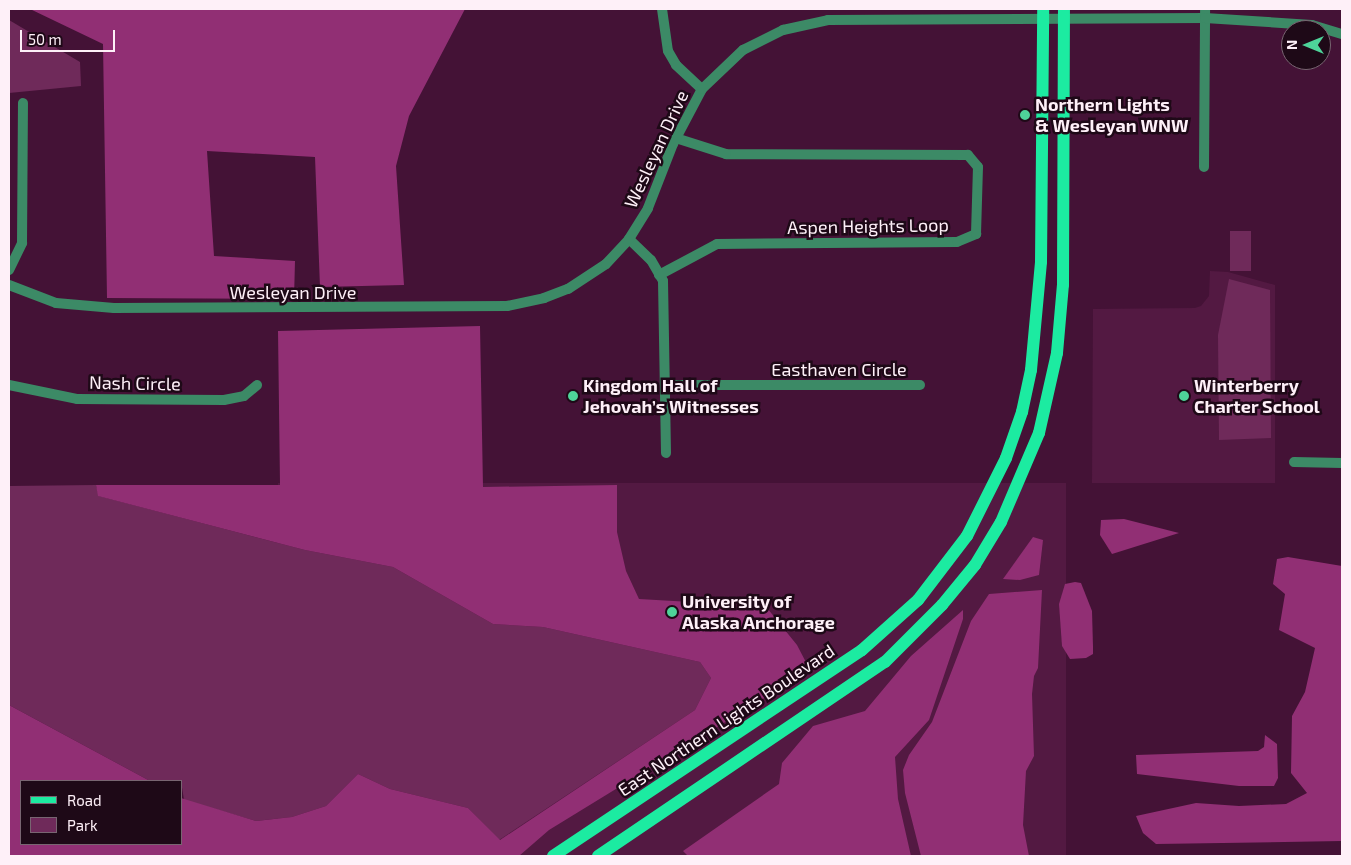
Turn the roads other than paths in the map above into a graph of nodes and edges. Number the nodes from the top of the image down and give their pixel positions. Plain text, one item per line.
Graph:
1 (662, 9) edge
2 (1042, 14) edge
3 (1064, 14) edge
4 (1205, 14) edge
5 (1342, 34) edge
6 (702, 89) junction
7 (23, 103) dead end
8 (676, 138) junction
9 (1204, 167) dead end
10 (629, 239) junction
11 (9, 270) edge
12 (659, 275) junction
13 (9, 285) edge
14 (9, 385) edge
15 (257, 385) dead end
16 (667, 385) junction
17 (920, 385) dead end
18 (666, 453) dead end
19 (1294, 462) dead end
20 (1342, 463) edge
21 (553, 856) edge
22 (598, 856) edge

1 - 6 street
2 - 3 street, Wesleyan Drive
2 - 6 street, Wesleyan Drive
2 - 21 main road, East Northern Lights Boulevard
3 - 4 street, Wesleyan Drive
3 - 22 main road
4 - 5 street, Wesleyan Drive
4 - 9 street
6 - 8 street, Wesleyan Drive
7 - 11 street
8 - 10 street, Wesleyan Drive
8 - 12 street, Aspen Heights Loop
10 - 12 street
10 - 13 street, Wesleyan Drive
12 - 16 street
14 - 15 street, Nash Circle
16 - 17 street, Easthaven Circle
16 - 18 street
19 - 20 street

